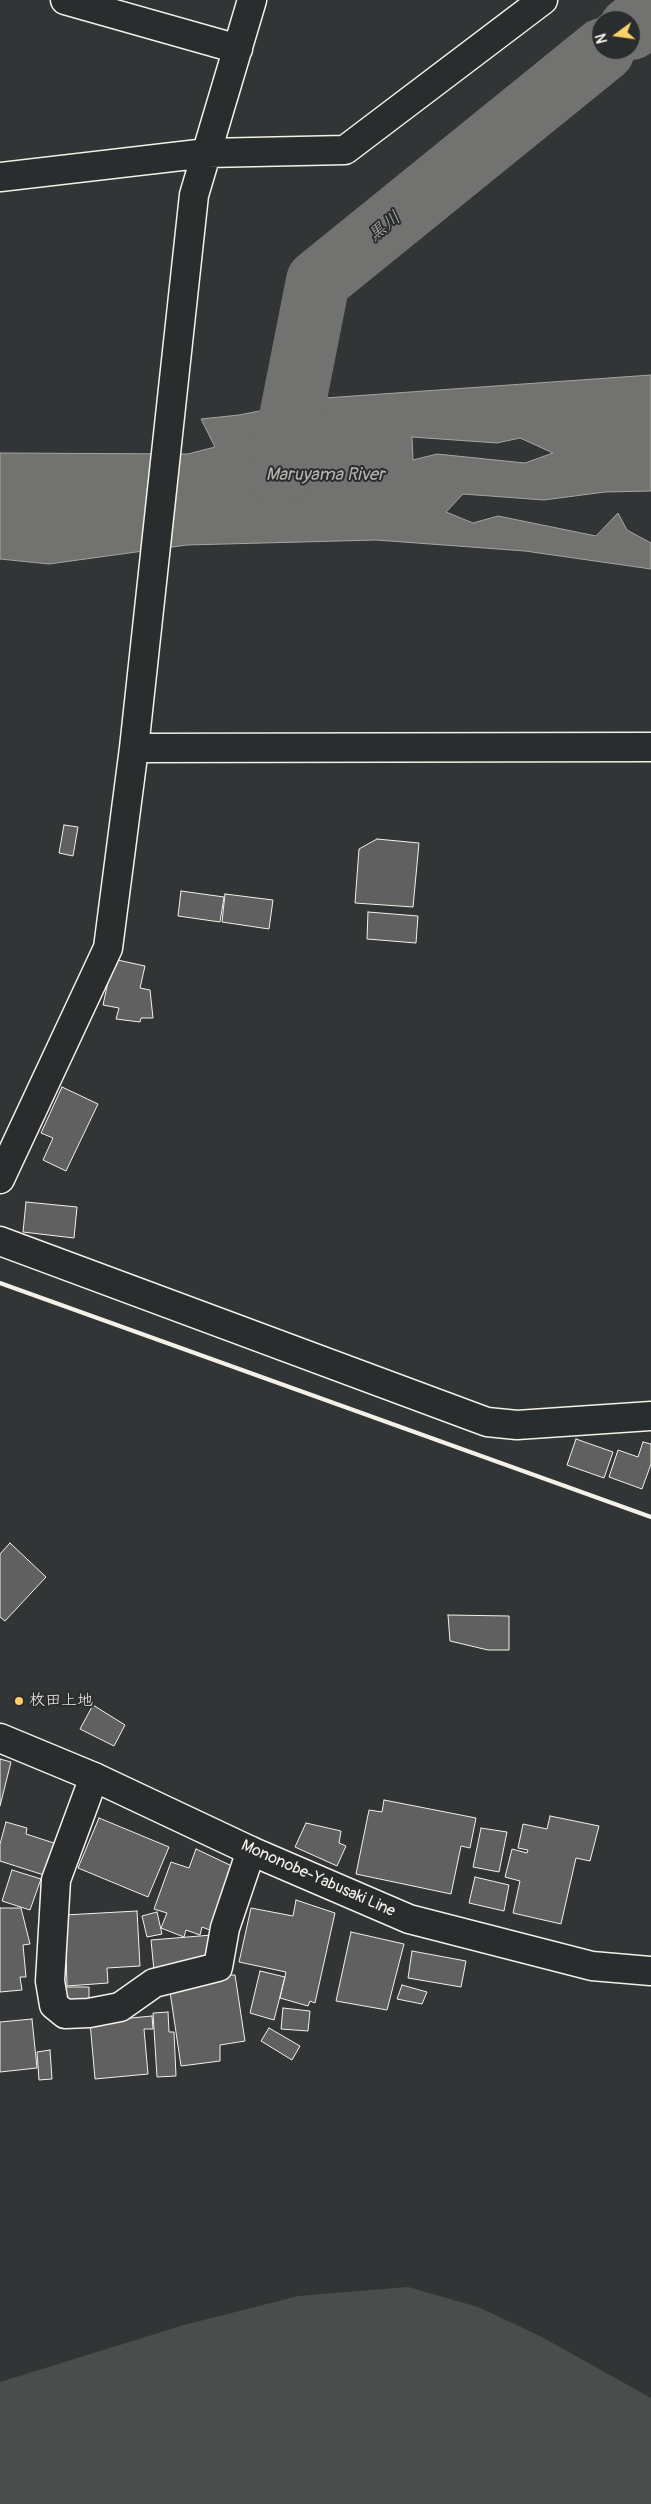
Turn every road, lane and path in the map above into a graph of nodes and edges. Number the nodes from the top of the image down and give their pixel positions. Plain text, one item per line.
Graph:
1 (65, 0) edge
2 (252, 0) edge
3 (543, 0) edge
4 (238, 49) junction
5 (207, 153) junction
6 (0, 177) edge
7 (651, 747) edge
8 (134, 748) junction
9 (0, 1179) edge
10 (0, 1240) edge
11 (651, 1416) edge
12 (0, 1738) edge
13 (94, 1777) junction
14 (252, 1850) junction
15 (651, 1971) edge

1 - 4 street
2 - 4 street
3 - 5 street
4 - 5 street
5 - 6 street
5 - 8 street
7 - 8 street
8 - 9 street
10 - 11 street
12 - 13 street, Mononobe-Yabusaki Line
13 - 14 street, Mononobe-Yabusaki Line
13 - 14 street
14 - 15 street, Mononobe-Yabusaki Line

